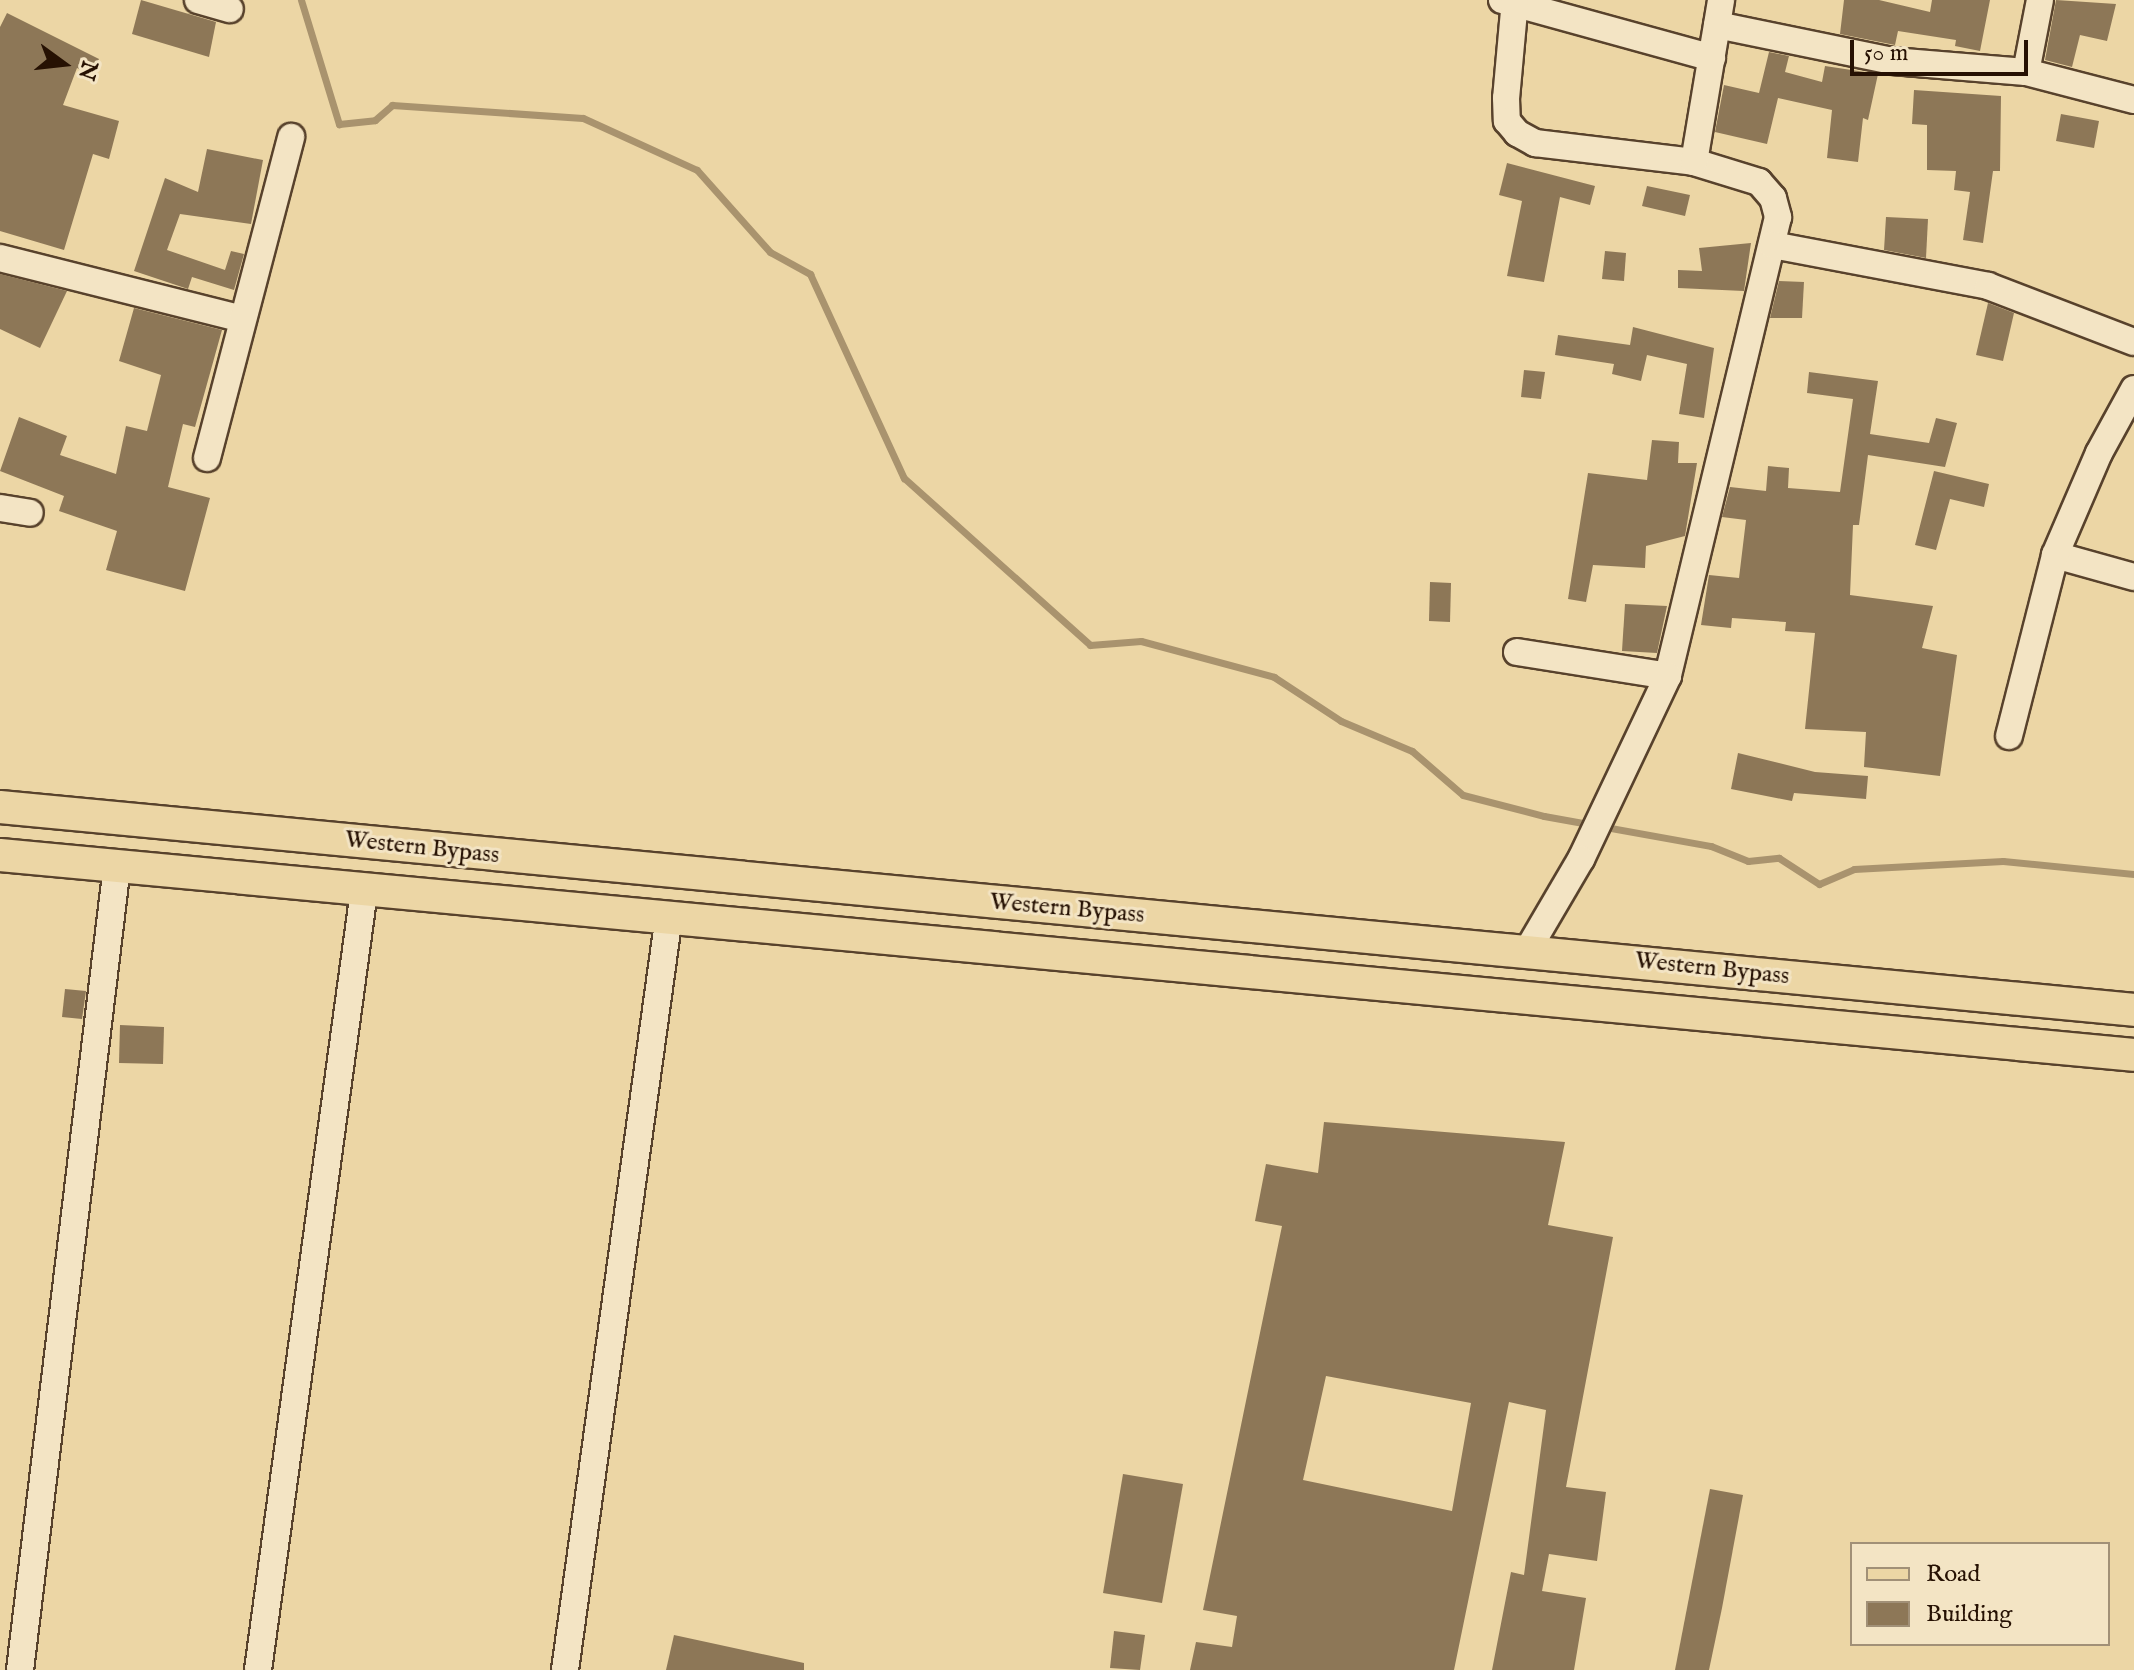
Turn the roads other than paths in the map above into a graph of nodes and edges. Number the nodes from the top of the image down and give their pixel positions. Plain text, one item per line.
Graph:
1 (198, 0) edge
2 (2040, 0) edge
3 (1510, 1) edge
4 (230, 9) dead end
5 (1719, 12) edge
6 (1712, 58) junction
7 (2026, 72) junction
8 (2134, 100) edge
9 (291, 137) dead end
10 (1694, 162) junction
11 (1772, 245) junction
12 (0, 258) edge
13 (239, 318) junction
14 (2134, 342) edge
15 (2134, 389) edge
16 (207, 458) dead end
17 (0, 508) edge
18 (30, 513) dead end
19 (2055, 555) junction
20 (2134, 577) edge
21 (1517, 652) dead end
22 (1668, 676) junction
23 (2009, 736) dead end
24 (0, 807) edge
25 (0, 855) edge
26 (117, 866) junction
27 (364, 891) junction
28 (669, 916) junction
29 (1527, 951) junction
30 (2134, 1010) edge
31 (2134, 1055) edge
32 (20, 1670) edge
33 (258, 1670) edge
34 (565, 1670) edge

1 - 4 street
2 - 7 street
3 - 6 street
3 - 10 street
5 - 6 street
5 - 7 street
6 - 10 street
7 - 8 street
9 - 13 street
10 - 11 street
11 - 14 street
11 - 22 street
12 - 13 street
13 - 16 street
15 - 19 street
17 - 18 street
19 - 20 street
19 - 23 street
21 - 22 street
22 - 29 street
24 - 29 main road, Western Bypass
25 - 26 main road, Western Bypass
26 - 27 main road, Western Bypass
26 - 32 street
27 - 28 main road, Western Bypass
27 - 33 street
28 - 31 main road, Western Bypass
28 - 34 street
29 - 30 main road, Western Bypass

